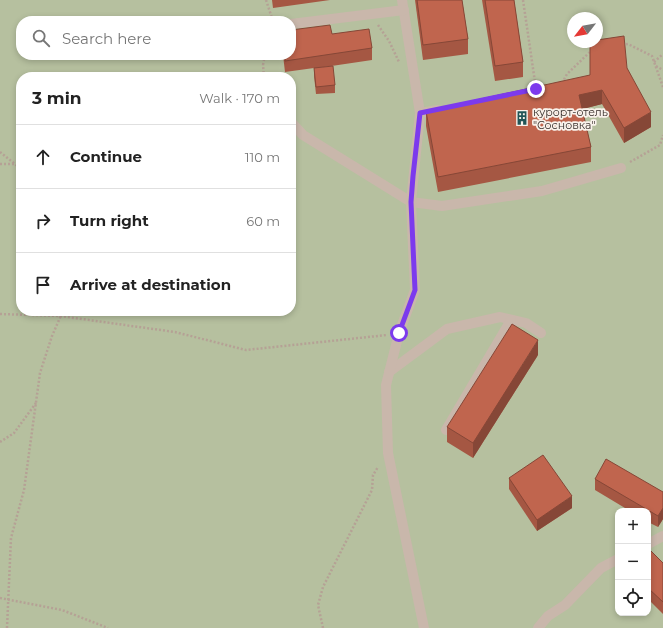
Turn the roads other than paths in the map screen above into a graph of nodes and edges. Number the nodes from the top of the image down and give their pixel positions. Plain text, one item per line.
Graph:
1 (403, 5) edge
2 (296, 23) edge
3 (448, 108) edge
4 (420, 113) junction
5 (296, 127) edge
6 (621, 168) road end
7 (411, 202) junction
8 (511, 320) junction
9 (541, 334) dead end
10 (389, 372) junction
11 (446, 430) dead end
12 (663, 536) edge
13 (651, 542) edge
14 (615, 561) edge
15 (424, 628) edge
16 (538, 628) edge

1 - 2 lane
1 - 4 lane
3 - 4 lane
4 - 7 lane
5 - 7 lane
6 - 7 lane
7 - 10 lane
8 - 9 lane
8 - 10 lane
8 - 11 lane
10 - 15 lane
12 - 13 lane
14 - 16 lane

